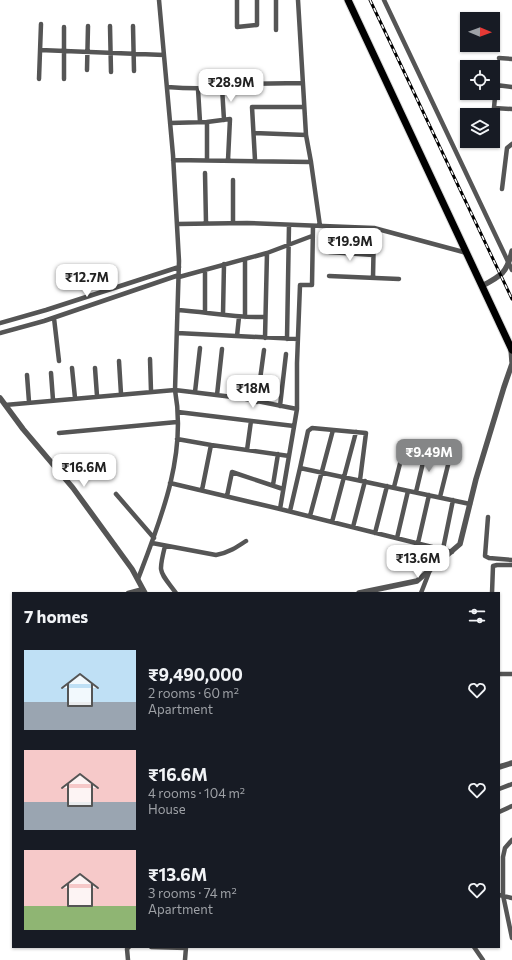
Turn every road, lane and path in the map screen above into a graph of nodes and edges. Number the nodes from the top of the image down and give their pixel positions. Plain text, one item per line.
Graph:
1 (159, 0) edge
2 (237, 0) edge
3 (257, 0) edge
4 (276, 0) edge
5 (298, 0) edge
6 (348, 0) edge
7 (384, 0) edge
8 (41, 24) dead end
9 (88, 26) dead end
10 (110, 26) dead end
11 (133, 26) dead end
12 (64, 27) dead end
13 (276, 30) dead end
14 (40, 50) junction
15 (64, 50) junction
16 (88, 51) junction
17 (110, 52) junction
18 (133, 53) junction
19 (164, 55) junction
20 (499, 58) dead end
21 (512, 59) edge
22 (87, 70) dead end
23 (134, 71) dead end
24 (111, 72) dead end
25 (39, 79) dead end
26 (64, 79) dead end
27 (303, 83) junction
28 (167, 87) junction
29 (222, 87) junction
30 (512, 87) edge
31 (198, 89) junction
32 (304, 107) junction
33 (494, 108) edge
34 (500, 108) edge
35 (512, 109) edge
36 (224, 120) junction
37 (200, 122) junction
38 (207, 122) junction
39 (170, 123) junction
40 (254, 133) junction
41 (306, 135) junction
42 (512, 144) edge
43 (173, 160) junction
44 (207, 160) junction
45 (228, 160) junction
46 (255, 160) junction
47 (311, 162) junction
48 (205, 173) dead end
49 (232, 180) dead end
50 (502, 189) dead end
51 (206, 223) junction
52 (233, 223) junction
53 (177, 224) junction
54 (289, 225) junction
55 (313, 226) junction
56 (320, 226) junction
57 (374, 228) junction
58 (312, 236) junction
59 (289, 245) junction
60 (512, 251) edge
61 (329, 252) dead end
62 (267, 253) junction
63 (467, 254) junction
64 (373, 255) junction
65 (245, 259) junction
66 (224, 264) junction
67 (509, 264) junction
68 (179, 268) junction
69 (205, 270) junction
70 (512, 270) edge
71 (179, 276) junction
72 (329, 276) dead end
73 (373, 278) junction
74 (399, 279) dead end
75 (482, 286) junction
76 (178, 310) junction
77 (205, 312) junction
78 (223, 314) junction
79 (240, 317) junction
80 (246, 317) junction
81 (265, 317) junction
82 (54, 318) junction
83 (0, 323) edge
84 (0, 333) edge
85 (177, 333) junction
86 (237, 336) junction
87 (265, 338) junction
88 (287, 339) junction
89 (298, 339) junction
90 (200, 348) dead end
91 (222, 349) dead end
92 (512, 349) edge
93 (264, 350) dead end
94 (286, 354) dead end
95 (150, 359) dead end
96 (59, 361) dead end
97 (119, 362) dead end
98 (512, 363) edge
99 (72, 368) dead end
100 (96, 368) dead end
101 (51, 373) dead end
102 (26, 375) dead end
103 (175, 390) junction
104 (151, 391) junction
105 (194, 392) junction
106 (121, 394) junction
107 (217, 395) junction
108 (97, 396) junction
109 (0, 398) edge
110 (75, 398) junction
111 (53, 400) junction
112 (29, 402) junction
113 (257, 402) junction
114 (5, 405) junction
115 (280, 406) junction
116 (296, 409) junction
117 (178, 412) junction
118 (251, 421) junction
119 (178, 422) junction
120 (294, 426) junction
121 (333, 430) junction
122 (356, 432) junction
123 (59, 433) dead end
124 (177, 439) junction
125 (405, 444) dead end
126 (211, 445) junction
127 (247, 450) junction
128 (426, 450) dead end
129 (278, 454) junction
130 (289, 456) junction
131 (448, 465) dead end
132 (300, 468) junction
133 (322, 472) junction
134 (344, 477) junction
135 (362, 481) junction
136 (170, 483) junction
137 (273, 485) junction
138 (387, 486) junction
139 (394, 488) junction
140 (284, 489) junction
141 (202, 490) junction
142 (408, 490) junction
143 (416, 492) junction
144 (116, 494) dead end
145 (430, 495) junction
146 (227, 496) junction
147 (440, 497) junction
148 (453, 500) junction
149 (470, 504) junction
150 (280, 509) junction
151 (290, 511) junction
152 (310, 516) junction
153 (488, 517) dead end
154 (332, 522) junction
155 (353, 527) junction
156 (375, 533) junction
157 (154, 538) junction
158 (397, 538) junction
159 (246, 541) dead end
160 (152, 543) junction
161 (418, 543) junction
162 (165, 546) junction
163 (443, 549) junction
164 (452, 552) junction
165 (512, 560) edge
166 (512, 565) edge
167 (430, 570) junction
168 (138, 579) junction
169 (144, 591) edge
170 (175, 592) edge
171 (364, 592) edge
172 (421, 592) edge
173 (492, 592) edge
174 (500, 674) edge
175 (512, 674) edge
176 (512, 763) edge
177 (500, 767) edge
178 (512, 784) edge
179 (500, 789) edge
180 (512, 806) edge
181 (500, 812) edge
182 (512, 840) edge
183 (501, 895) edge
184 (512, 898) edge
185 (512, 938) edge
186 (128, 948) edge
187 (186, 948) edge
188 (475, 948) edge
189 (128, 960) edge
190 (185, 960) edge
191 (483, 960) edge

1 - 19 street
2 - 3 street
4 - 13 street
5 - 27 street
6 - 63 main road
7 - 67 street
8 - 14 street
9 - 16 street
10 - 17 street
11 - 18 street
12 - 15 street
14 - 15 street
14 - 25 street
15 - 16 street
15 - 26 street
16 - 17 street
16 - 22 street
17 - 18 street
17 - 24 street
18 - 19 street
18 - 23 street
19 - 28 street
20 - 21 street
27 - 29 street
27 - 32 street
28 - 31 street
28 - 39 street
29 - 31 street
29 - 36 street
30 - 33 street
31 - 37 street
32 - 40 street
32 - 41 street
34 - 35 street
36 - 38 street
36 - 45 street
37 - 38 street
37 - 39 street
38 - 44 street
39 - 43 street
40 - 41 street
40 - 46 street
41 - 47 street
42 - 50 street
43 - 44 street
43 - 53 street
44 - 45 street
45 - 46 street
46 - 47 street
47 - 56 street
48 - 51 street
49 - 52 street
51 - 52 street
51 - 53 street
52 - 54 street
53 - 68 street
54 - 55 street
54 - 59 street
55 - 56 street
55 - 58 street
56 - 57 street
57 - 63 street
57 - 64 street
58 - 59 street
58 - 89 street
59 - 62 street
59 - 88 street
60 - 67 street
61 - 64 street
62 - 65 street
62 - 81 street
63 - 75 main road
64 - 73 street
65 - 66 street
65 - 80 street
66 - 69 street
66 - 78 street
67 - 70 street
67 - 75 street
68 - 71 street
68 - 83 street
69 - 71 street
69 - 77 street
71 - 76 street
71 - 82 street
72 - 73 street
73 - 74 street
75 - 92 main road
76 - 77 street
76 - 85 street
77 - 78 street
78 - 79 street
79 - 80 street
79 - 86 street
80 - 81 street
81 - 87 street
82 - 84 street
82 - 96 street
85 - 86 street
85 - 103 street
86 - 87 street
87 - 88 street
88 - 89 street
89 - 116 street
90 - 105 street
91 - 107 street
92 - 98 street
93 - 113 street
94 - 115 street
95 - 104 street
97 - 106 street
98 - 149 street
99 - 110 street
100 - 108 street
101 - 111 street
102 - 112 street
103 - 104 street
103 - 105 street
103 - 117 street
104 - 106 street
105 - 107 street
106 - 108 street
107 - 113 street
108 - 110 street
109 - 114 street
110 - 111 street
111 - 112 street
112 - 114 street
113 - 115 street
114 - 168 street
115 - 116 street
116 - 120 street
117 - 118 street
117 - 119 street
118 - 120 street
118 - 127 street
119 - 123 street
119 - 124 street
120 - 130 street
121 - 122 street
121 - 132 street
121 - 133 street
122 - 134 street
122 - 135 street
124 - 126 street
124 - 136 street
125 - 139 street
126 - 127 street
126 - 141 street
127 - 129 street
128 - 143 street
129 - 130 street
129 - 137 street
130 - 140 street
131 - 147 street
132 - 133 street
132 - 151 street
133 - 134 street
133 - 152 street
134 - 135 street
134 - 154 street
135 - 138 street
135 - 155 street
136 - 141 street
136 - 157 street
137 - 140 street
137 - 146 street
138 - 139 street
138 - 156 street
139 - 142 street
140 - 150 street
141 - 146 street
142 - 143 street
142 - 158 street
143 - 145 street
144 - 157 street
145 - 147 street
145 - 161 street
146 - 150 street
147 - 148 street
148 - 149 street
148 - 163 street
149 - 164 street
150 - 151 street
151 - 152 street
152 - 154 street
153 - 165 street
154 - 155 street
155 - 156 street
156 - 158 street
157 - 160 street
158 - 161 street
159 - 162 street
160 - 162 street
160 - 168 street
161 - 163 street
162 - 170 street
163 - 164 street
164 - 167 street
166 - 173 street
167 - 171 street
167 - 172 street
168 - 169 street
174 - 175 street
176 - 177 street
178 - 179 street
180 - 181 street
182 - 183 street
183 - 184 street
183 - 185 street
186 - 189 street
187 - 190 street
188 - 191 street

